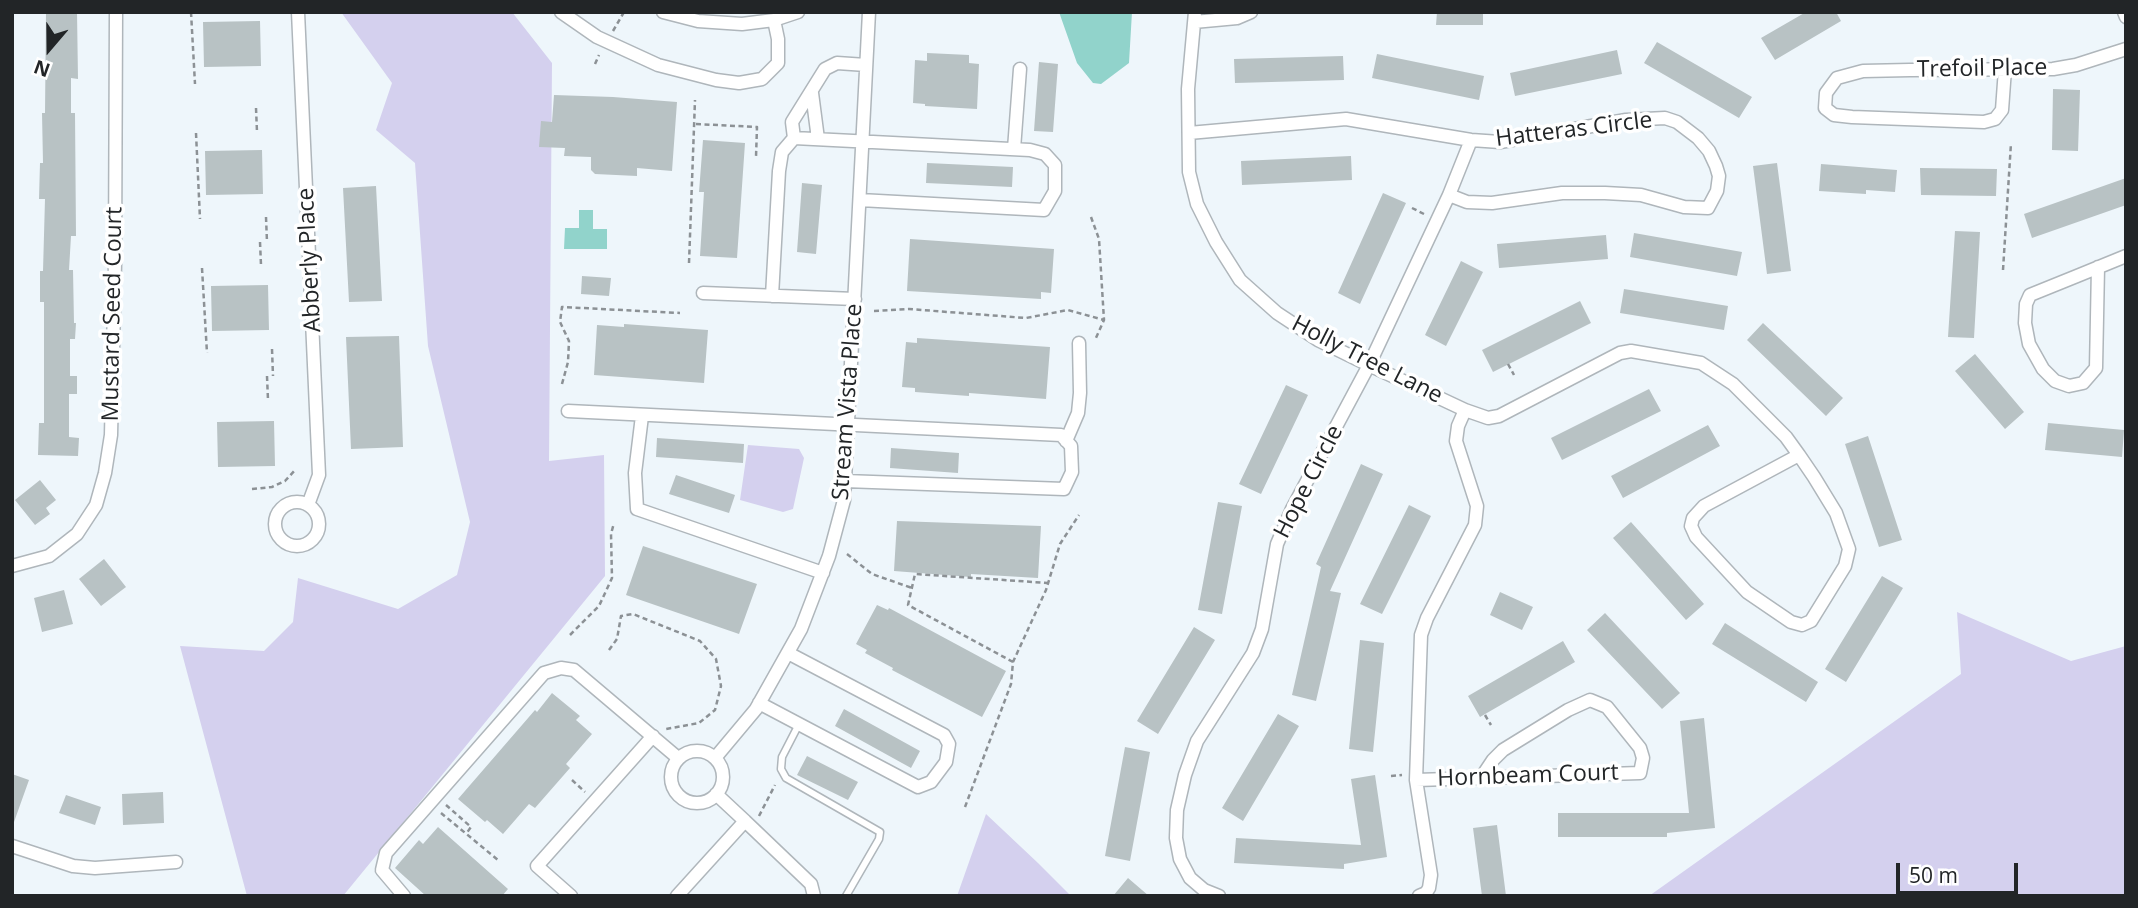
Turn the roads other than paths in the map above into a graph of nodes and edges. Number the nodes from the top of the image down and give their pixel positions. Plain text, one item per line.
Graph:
1 (116, 12) edge
2 (298, 12) edge
3 (561, 12) edge
4 (663, 12) edge
5 (798, 12) edge
6 (869, 12) edge
7 (1251, 12) edge
8 (1194, 17) edge
9 (774, 20) junction
10 (2126, 49) edge
11 (866, 65) junction
12 (1020, 69) dead end
13 (2005, 69) junction
14 (812, 93) junction
15 (1189, 133) junction
16 (794, 138) junction
17 (818, 139) junction
18 (863, 140) junction
19 (1471, 140) junction
20 (1014, 149) junction
21 (1449, 195) junction
22 (860, 200) junction
23 (2126, 256) edge
24 (2098, 267) junction
25 (703, 293) dead end
26 (772, 296) junction
27 (855, 299) junction
28 (1080, 343) dead end
29 (1369, 365) junction
30 (1465, 410) junction
31 (568, 411) dead end
32 (642, 416) junction
33 (848, 425) junction
34 (1066, 441) junction
35 (1799, 455) junction
36 (845, 481) junction
37 (308, 505) dead end
38 (12, 566) edge
39 (822, 573) junction
40 (788, 653) junction
41 (759, 703) junction
42 (799, 724) junction
43 (653, 736) junction
44 (678, 758) junction
45 (715, 758) junction
46 (1481, 778) junction
47 (1416, 779) junction
48 (716, 794) junction
49 (745, 821) junction
50 (12, 846) edge
51 (176, 862) dead end
52 (404, 896) edge
53 (571, 896) edge
54 (677, 896) edge
55 (814, 896) edge
56 (846, 896) edge
57 (1219, 896) edge
58 (1419, 896) edge

1 - 38 street, Mustard Seed Court
2 - 37 street, Abberly Place
3 - 9 street
4 - 9 street
5 - 9 street
6 - 11 street, Stream Vista Place
7 - 8 street
8 - 15 street, Holly Tree Lane
10 - 13 street, Trefoil Place
11 - 14 street
11 - 18 street, Stream Vista Place
12 - 20 street
13 - 13 street, Trefoil Place
14 - 16 street
14 - 17 street
15 - 19 street, Hatteras Circle
15 - 29 street, Holly Tree Lane
16 - 17 street
16 - 26 street
17 - 18 street
18 - 20 street
18 - 22 street, Stream Vista Place
19 - 21 street, Hope Circle
19 - 21 street, Hatteras Circle
20 - 22 street
21 - 29 street, Hope Circle
22 - 27 street, Stream Vista Place
23 - 24 street
24 - 24 street
25 - 26 street
26 - 27 street
27 - 33 street, Stream Vista Place
28 - 34 street
29 - 30 street, Holly Tree Lane
29 - 57 street, Hope Circle
30 - 35 street, Holly Tree Lane
30 - 47 street
31 - 32 street
32 - 33 street
32 - 39 street
33 - 34 street
33 - 36 street, Stream Vista Place
34 - 36 street
35 - 35 street, Holly Tree Lane
36 - 39 street, Stream Vista Place
39 - 40 street, Stream Vista Place
40 - 41 street, Stream Vista Place
40 - 42 street
41 - 42 street
41 - 45 street, Stream Vista Place
42 - 56 lane
43 - 44 street
43 - 52 street
43 - 53 street
44 - 45 street
44 - 48 street
45 - 48 street
46 - 46 street, Hornbeam Court
46 - 47 street, Hornbeam Court
47 - 58 street
48 - 49 street
49 - 54 street
49 - 55 street
50 - 51 street

